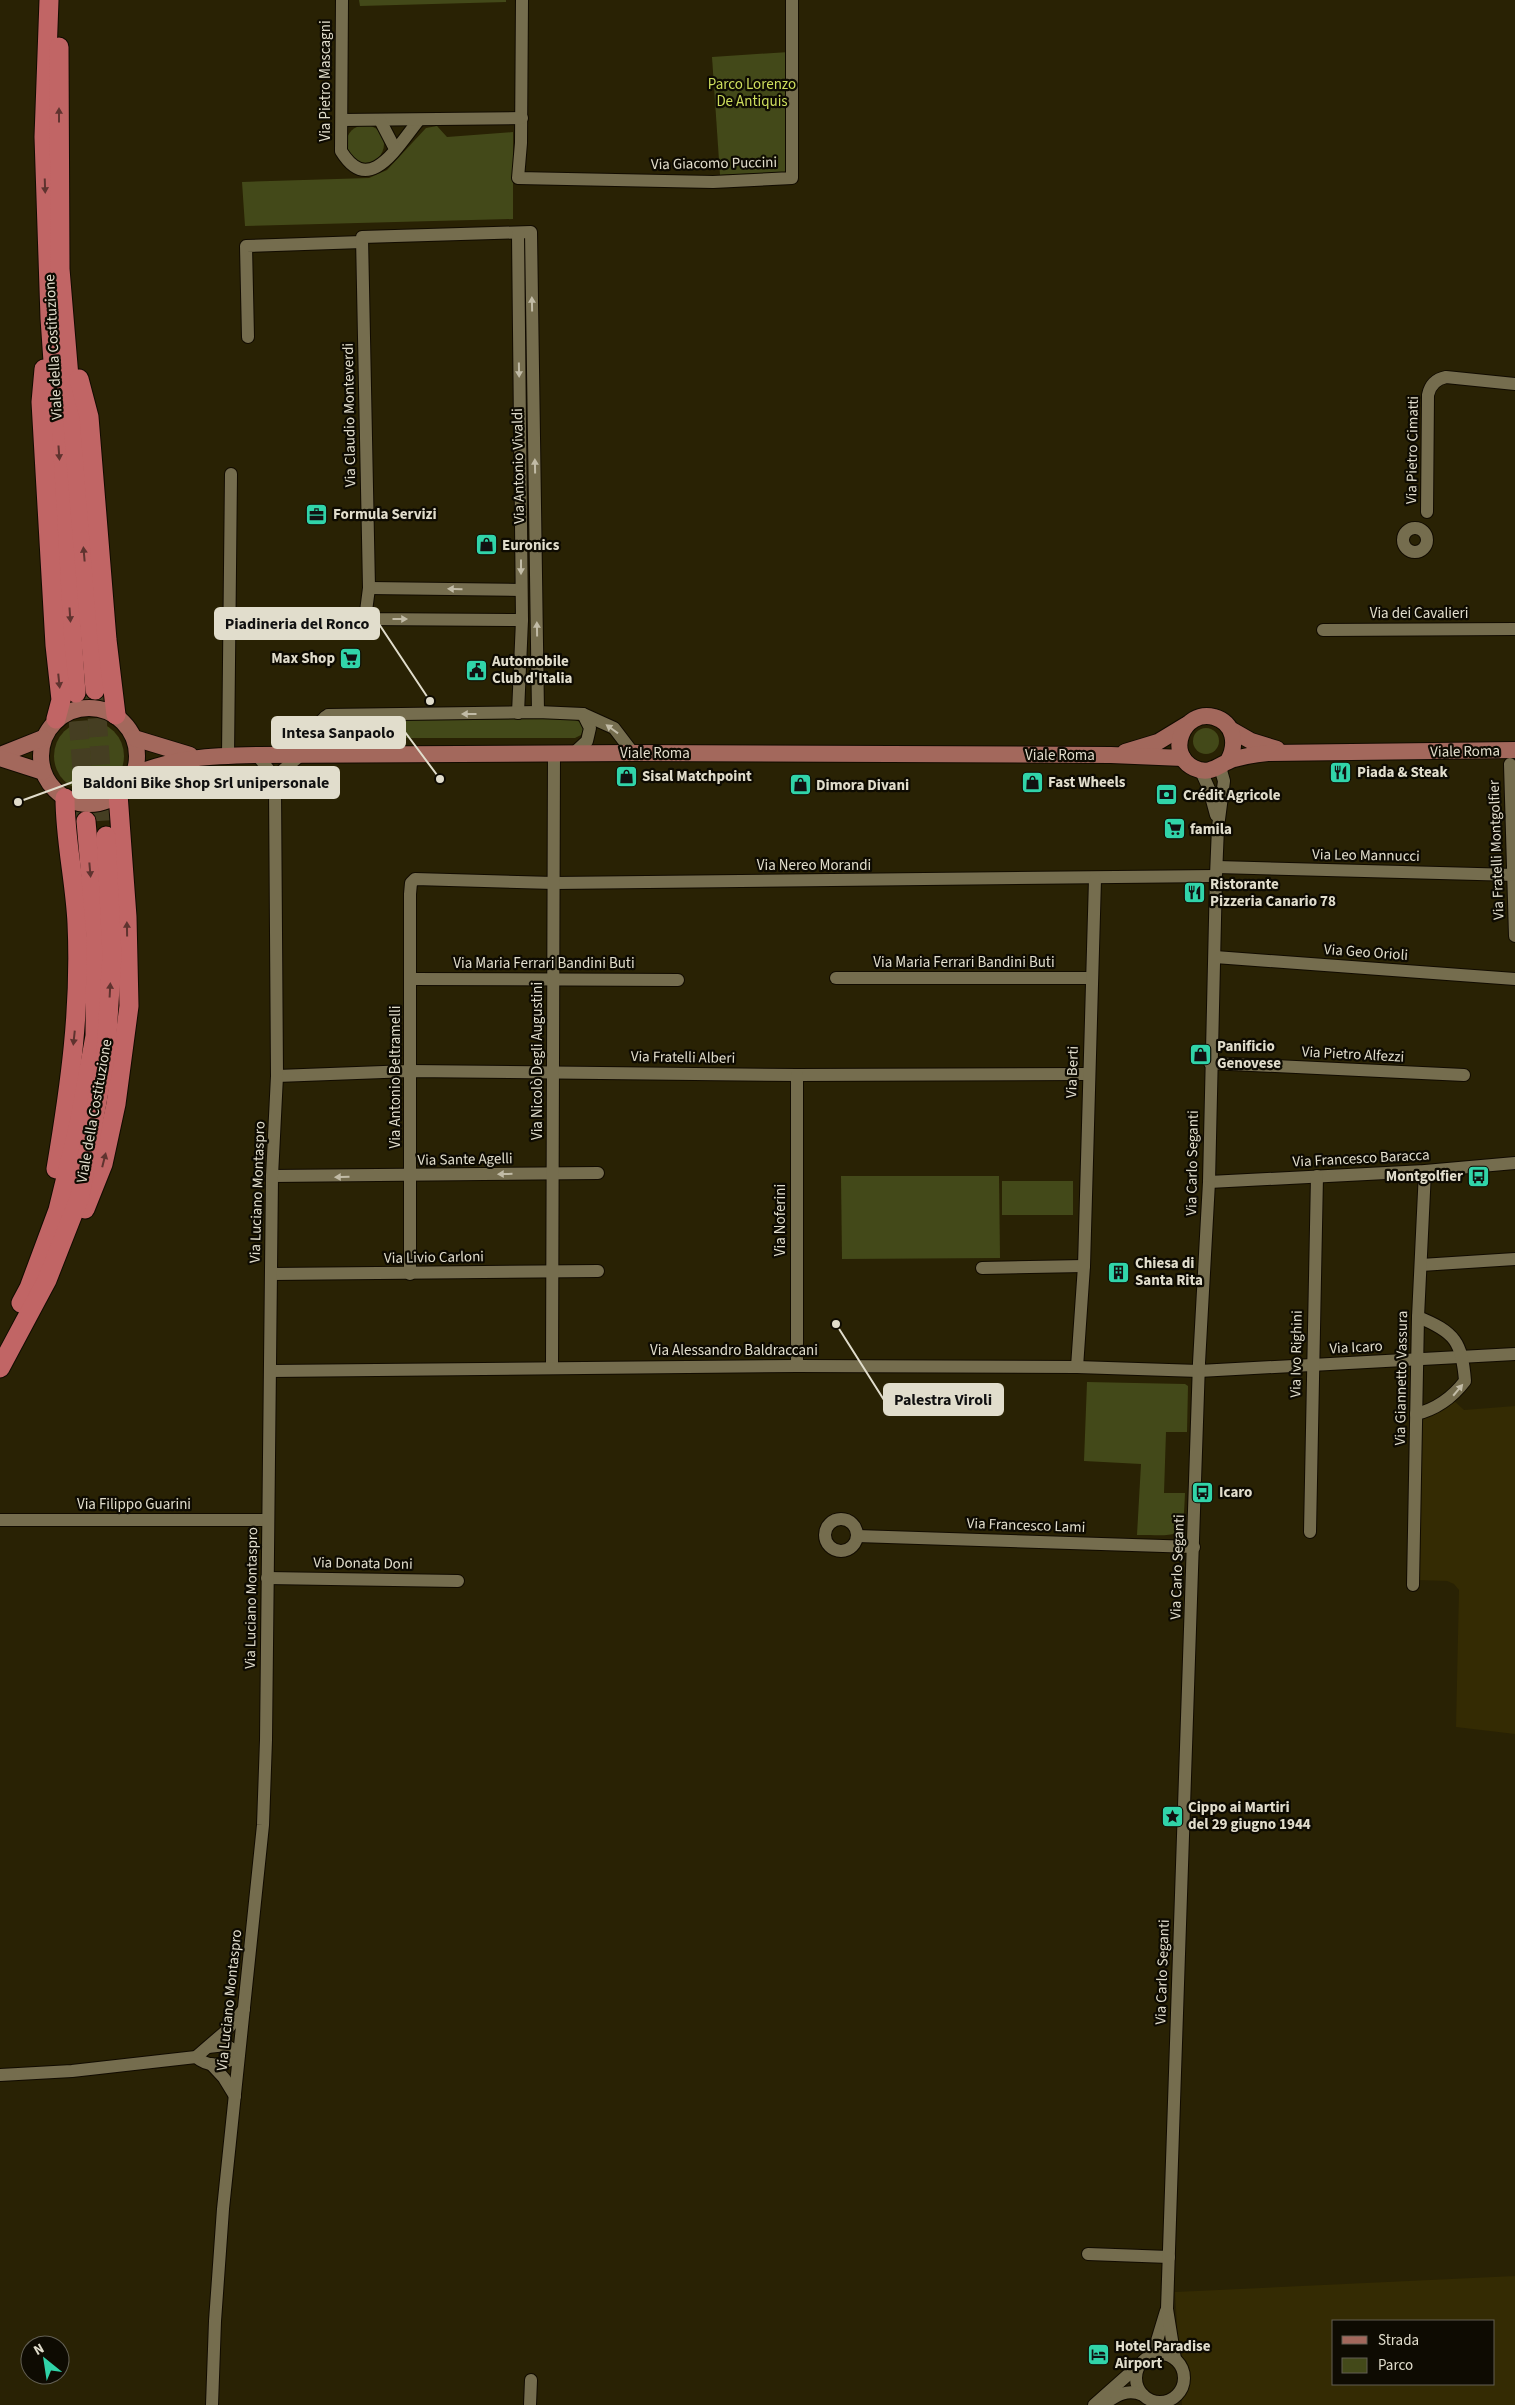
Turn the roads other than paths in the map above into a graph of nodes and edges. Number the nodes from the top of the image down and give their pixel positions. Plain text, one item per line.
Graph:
1 (49, 0) edge
2 (61, 0) edge
3 (342, 0) edge
4 (522, 0) edge
5 (792, 0) edge
6 (522, 118) junction
7 (342, 120) junction
8 (380, 120) junction
9 (420, 120) junction
10 (395, 149) junction
11 (518, 234) junction
12 (362, 242) junction
13 (58, 322) junction
14 (248, 337) dead end
15 (1515, 384) edge
16 (231, 474) dead end
17 (1427, 512) junction
18 (1417, 528) junction
19 (1427, 538) junction
20 (369, 588) junction
21 (521, 590) junction
22 (365, 620) junction
23 (522, 620) junction
24 (297, 622) dead end
25 (1515, 629) edge
26 (1323, 630) dead end
27 (95, 690) tunnel mouth
28 (76, 693) tunnel mouth
29 (538, 712) junction
30 (518, 713) junction
31 (583, 714) junction
32 (116, 715) junction
33 (325, 717) junction
34 (56, 719) junction
35 (1186, 725) junction
36 (1230, 729) junction
37 (43, 738) junction
38 (134, 738) junction
39 (1294, 752) junction
40 (633, 753) junction
41 (554, 754) junction
42 (573, 754) junction
43 (257, 755) junction
44 (281, 755) junction
45 (301, 755) junction
46 (324, 755) junction
47 (1113, 755) junction
48 (228, 756) junction
49 (0, 757) edge
50 (197, 757) junction
51 (1512, 757) edge
52 (1183, 758) junction
53 (1224, 764) junction
54 (1201, 770) junction
55 (43, 772) junction
56 (134, 774) junction
57 (276, 788) junction
58 (118, 794) junction
59 (65, 798) junction
60 (86, 821) tunnel mouth
61 (1218, 827) junction
62 (106, 836) tunnel mouth
63 (1216, 872) junction
64 (1514, 875) edge
65 (1095, 879) junction
66 (413, 880) joint
67 (554, 883) junction
68 (1515, 936) edge
69 (1215, 957) junction
70 (836, 978) dead end
71 (1092, 978) junction
72 (411, 979) junction
73 (1515, 979) edge
74 (553, 980) junction
75 (678, 980) dead end
76 (1210, 1063) junction
77 (410, 1072) junction
78 (552, 1072) junction
79 (1088, 1074) junction
80 (797, 1075) junction
81 (1464, 1075) dead end
82 (278, 1076) junction
83 (1515, 1163) edge
84 (1425, 1171) junction
85 (598, 1173) dead end
86 (553, 1174) junction
87 (272, 1176) junction
88 (411, 1176) junction
89 (1317, 1176) junction
90 (1209, 1182) junction
91 (1515, 1259) edge
92 (1421, 1265) junction
93 (1084, 1266) junction
94 (982, 1268) dead end
95 (598, 1271) dead end
96 (553, 1272) junction
97 (270, 1274) junction
98 (410, 1274) junction
99 (46, 1280) junction
100 (29, 1288) junction
101 (1418, 1317) junction
102 (0, 1340) edge
103 (1515, 1354) edge
104 (1463, 1357) junction
105 (1417, 1360) junction
106 (1312, 1365) junction
107 (796, 1366) junction
108 (1077, 1367) junction
109 (0, 1368) edge
110 (552, 1368) junction
111 (270, 1371) junction
112 (1199, 1371) junction
113 (1416, 1414) junction
114 (0, 1520) edge
115 (268, 1520) junction
116 (1310, 1532) dead end
117 (857, 1536) dead end
118 (1194, 1547) junction
119 (268, 1578) junction
120 (458, 1581) dead end
121 (1413, 1585) dead end
122 (244, 2008) junction
123 (207, 2047) junction
124 (240, 2054) junction
125 (196, 2057) junction
126 (211, 2064) junction
127 (0, 2075) edge
128 (235, 2096) junction
129 (1088, 2254) dead end
130 (1169, 2257) junction
131 (1167, 2309) junction
132 (1153, 2354) junction
133 (1175, 2359) junction
134 (1141, 2363) junction
135 (531, 2380) dead end
136 (1143, 2395) junction
137 (212, 2405) edge
138 (530, 2405) edge
139 (1094, 2405) edge
140 (1102, 2405) edge

1 -> 13 highway, Viale della Costituzione
13 -> 2 highway, Viale della Costituzione
3 - 7 street, Via Pietro Mascagni
4 - 6 street, Via Giacomo Puccini
5 - 6 street, Via Giacomo Puccini
6 - 9 street
7 - 8 street
7 - 10 street, Via Pietro Mascagni
8 - 9 street
8 - 10 street
9 - 10 street, Via Pietro Mascagni
11 - 12 street
11 -> 21 street, Via Antonio Vivaldi
29 -> 11 street, Via Antonio Vivaldi
12 - 14 street
12 - 20 street, Via Claudio Monteverdi
27 -> 13 highway, Viale della Costituzione
13 -> 28 highway, Viale della Costituzione
13 - 32 highway
13 -> 34 highway
15 - 17 street, Via Pietro Cimatti
16 - 48 street
17 - 18 street, Via Pietro Cimatti
17 - 19 street, Via Pietro Cimatti
18 - 19 street
18 - 19 street, Via Pietro Cimatti
21 -> 20 street
20 - 22 street, Via Claudio Monteverdi
21 - 23 street, Via Antonio Vivaldi
22 -> 23 street
22 - 24 street
23 - 30 street, Via Antonio Vivaldi
25 - 26 street, Via dei Cavalieri
29 - 30 street
29 - 31 street
30 -> 33 street
40 -> 31 street
31 - 42 street
32 - 34 main road
32 - 38 main road
33 - 44 street
33 - 46 street
34 - 37 main road
35 - 36 main road
35 - 47 main road, Viale Roma
35 - 52 main road
36 - 39 main road, Viale Roma
36 - 53 main road
37 - 49 main road
37 - 55 main road
38 - 50 main road, Viale Roma
38 - 56 main road
39 - 51 main road, Viale Roma
39 - 53 main road, Viale Roma
40 - 42 main road, Viale Roma
40 - 47 main road, Viale Roma
41 - 42 main road, Viale Roma
41 - 46 main road, Viale Roma
41 - 67 street, Via Nicolò Degli Augustini
43 - 44 main road, Viale Roma
43 - 48 main road, Viale Roma
43 - 57 street, Via Luciano Montaspro
44 - 45 main road, Viale Roma
45 - 46 main road, Viale Roma
45 - 57 street, Via Luciano Montaspro
47 - 52 main road, Viale Roma
48 - 50 main road, Viale Roma
49 - 55 main road
50 - 56 main road, Viale Roma
51 - 64 street, Via Fratelli Montgolfier
52 - 54 main road
53 - 54 main road
53 - 61 street, Via Carlo Seganti
54 - 61 street, Via Carlo Seganti
55 - 59 main road
56 - 58 main road
57 - 82 street, Via Luciano Montaspro
58 - 59 main road
99 -> 58 highway
59 -> 100 highway
60 -> 100 highway, Viale della Costituzione
61 - 63 street, Via Carlo Seganti
99 -> 62 highway, Viale della Costituzione
63 - 64 street, Via Leo Mannucci
63 - 65 street, Via Nereo Morandi
63 - 69 street, Via Carlo Seganti
64 - 68 street, Via Fratelli Montgolfier
65 - 67 street, Via Nereo Morandi
65 - 71 street, Via Berti
66 - 67 street, Via Nereo Morandi
66 - 72 street, Via Antonio Beltramelli
67 - 74 street, Via Nicolò Degli Augustini
69 - 73 street, Via Geo Orioli
69 - 76 street, Via Carlo Seganti
70 - 71 street, Via Maria Ferrari Bandini Buti
71 - 79 street, Via Berti
72 - 74 street, Via Maria Ferrari Bandini Buti
72 - 77 street, Via Antonio Beltramelli
74 - 75 street, Via Maria Ferrari Bandini Buti
74 - 78 street, Via Nicolò Degli Augustini
76 - 81 street, Via Pietro Alfezzi
76 - 90 street, Via Carlo Seganti
77 - 78 street, Via Fratelli Alberi
77 - 82 street, Via Fratelli Alberi
77 - 88 street, Via Antonio Beltramelli
78 - 80 street, Via Fratelli Alberi
78 - 86 street, Via Nicolò Degli Augustini
79 - 80 street, Via Fratelli Alberi
79 - 93 street, Via Berti
80 - 107 street, Via Noferini
82 - 87 street, Via Luciano Montaspro
83 - 84 street, Via Francesco Baracca
84 - 89 street, Via Francesco Baracca
84 - 92 street, Via Giannetto Vassura
85 - 86 street, Via Sante Agelli
86 -> 88 street, Via Sante Agelli
86 - 96 street, Via Nicolò Degli Augustini
88 -> 87 street, Via Sante Agelli
87 - 97 street, Via Luciano Montaspro
88 - 98 street, Via Antonio Beltramelli
89 - 90 street, Via Francesco Baracca
89 - 106 street, Via Ivo Righini
90 - 112 street, Via Carlo Seganti
91 - 92 street
92 - 101 street, Via Giannetto Vassura
93 - 94 street
93 - 108 street, Via Berti
95 - 96 street, Via Livio Carloni
96 - 98 street, Via Livio Carloni
96 - 110 street, Via Nicolò Degli Augustini
97 - 98 street, Via Livio Carloni
97 - 111 street, Via Luciano Montaspro
99 - 109 highway, Viale della Costituzione
100 - 102 highway, Viale della Costituzione
101 - 104 street
101 - 105 street, Via Giannetto Vassura
103 - 104 street, Via Icaro
104 - 105 street, Via Icaro
113 -> 104 street
105 - 106 street, Via Icaro
105 - 113 street, Via Giannetto Vassura
106 - 112 street, Via Icaro
106 - 116 street, Via Ivo Righini
107 - 108 street, Via Alessandro Baldraccani
107 - 110 street, Via Alessandro Baldraccani
108 - 112 street, Via Alessandro Baldraccani
110 - 111 street, Via Alessandro Baldraccani
111 - 115 street, Via Luciano Montaspro
112 - 118 street, Via Carlo Seganti
113 - 121 street, Via Giannetto Vassura
114 - 115 street, Via Filippo Guarini
115 - 119 street, Via Luciano Montaspro
117 - 118 street, Via Francesco Lami
118 - 130 street, Via Carlo Seganti
119 - 120 street, Via Donata Doni
119 - 122 street, Via Luciano Montaspro
122 - 123 street
122 - 124 street, Via Luciano Montaspro
123 - 124 street
123 - 125 street
124 - 126 street
124 - 128 street, Via Luciano Montaspro
125 - 126 street
125 - 127 street
126 - 128 street
128 - 137 street, Via Luciano Montaspro
129 - 130 street
130 - 131 street, Via Carlo Seganti
131 - 132 street, Via Carlo Seganti
131 - 133 street, Via Carlo Seganti
132 - 133 street
132 - 134 street
133 - 136 street
134 - 136 street
134 - 139 street
135 - 138 street
136 - 140 street

